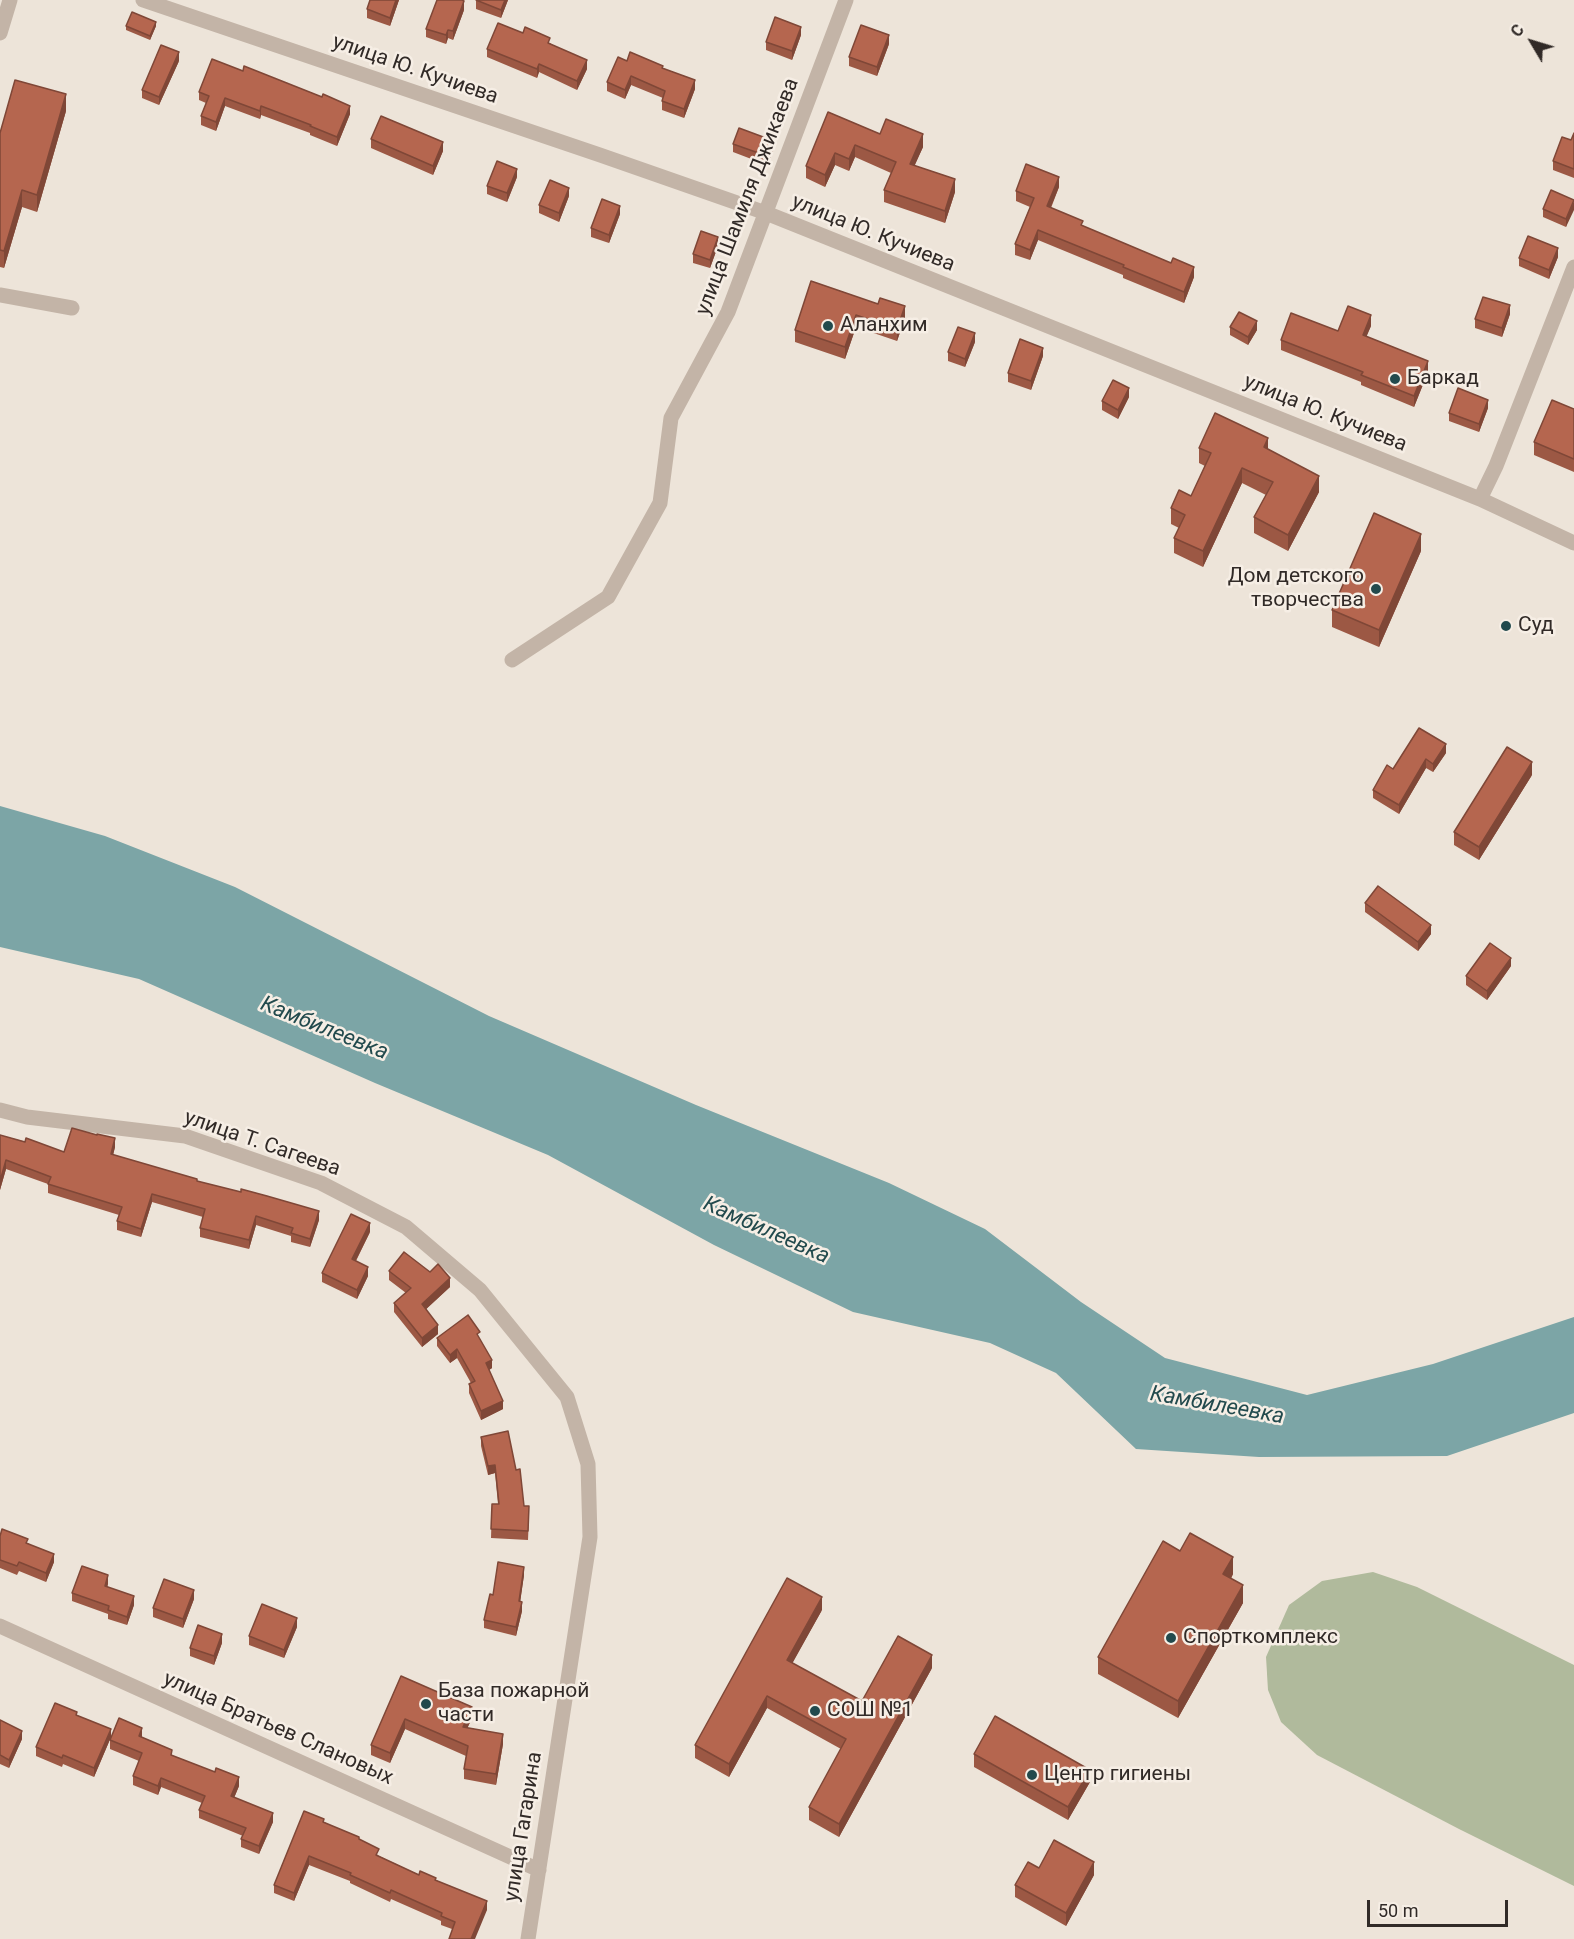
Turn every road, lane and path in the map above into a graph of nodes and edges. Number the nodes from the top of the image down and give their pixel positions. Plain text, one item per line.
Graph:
1 (10, 0) edge
2 (143, 0) edge
3 (846, 0) edge
4 (0, 33) edge
5 (766, 213) junction
6 (1574, 267) edge
7 (0, 296) edge
8 (72, 308) dead end
9 (1480, 499) junction
10 (1574, 543) edge
11 (512, 660) dead end
12 (0, 1110) edge
13 (480, 1290) joint
14 (0, 1626) edge
15 (539, 1870) junction
16 (528, 1939) edge

1 - 4 street
2 - 5 street, улица Ю. Кучиева
3 - 5 street, улица Шамиля Джикаева
5 - 9 street, улица Ю. Кучиева
5 - 11 street, улица Шамиля Джикаева
6 - 9 street
7 - 8 street
9 - 10 street, улица Ю. Кучиева
12 - 13 street, улица Т. Сагеева
13 - 15 street, улица Гагарина
14 - 15 street, улица Братьев Слановых
15 - 16 street, улица Гагарина

